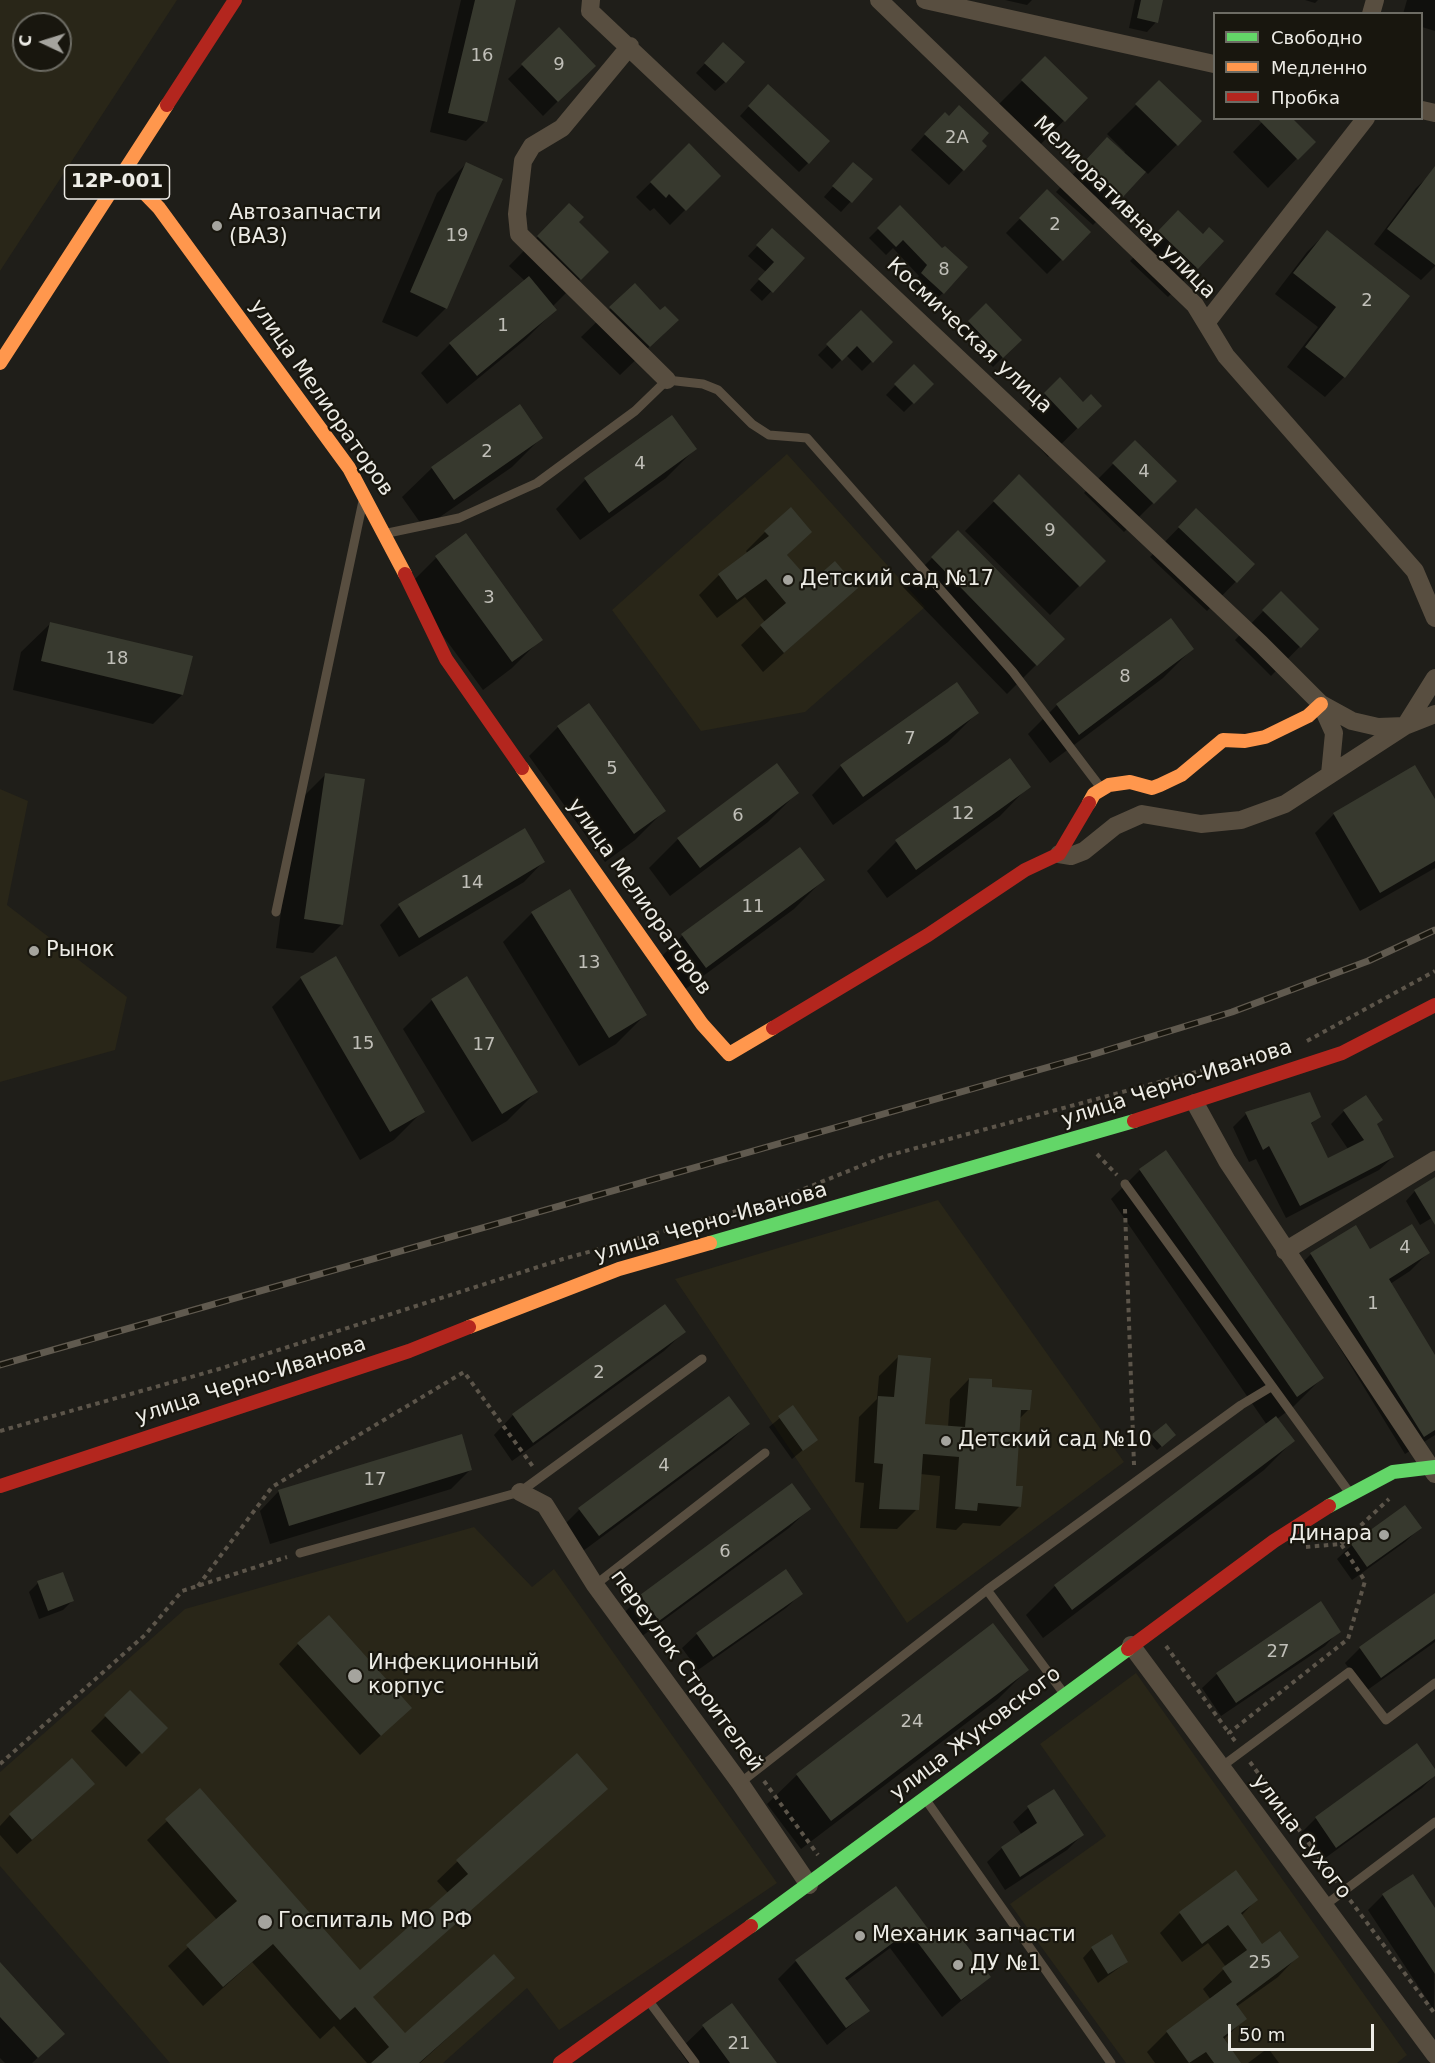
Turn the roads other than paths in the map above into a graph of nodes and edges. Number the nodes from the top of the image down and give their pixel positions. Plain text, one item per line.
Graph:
1 (235, 0) edge
2 (591, 0) edge
3 (879, 0) edge
4 (925, 0) edge
5 (630, 46) junction
6 (1213, 64) edge
7 (1364, 120) edge
8 (124, 172) junction
9 (1206, 323) junction
10 (0, 363) edge
11 (667, 381) junction
12 (364, 492) junction
13 (386, 534) junction
14 (1435, 618) edge
15 (1435, 678) edge
16 (1321, 704) junction
17 (1435, 714) edge
18 (1405, 726) junction
19 (1330, 774) junction
20 (1102, 789) junction
21 (1059, 854) junction
22 (276, 912) dead end
23 (1435, 1005) edge
24 (1195, 1103) junction
25 (1435, 1160) edge
26 (1125, 1184) road end
27 (1285, 1251) junction
28 (702, 1359) dead end
29 (1271, 1387) junction
30 (765, 1453) dead end
31 (1434, 1470) edge
32 (0, 1486) edge
33 (520, 1492) junction
34 (1350, 1493) junction
35 (300, 1553) road end
36 (595, 1586) junction
37 (987, 1590) junction
38 (1131, 1645) junction
39 (1435, 1683) edge
40 (1065, 1695) junction
41 (1221, 1767) junction
42 (740, 1783) junction
43 (925, 1799) junction
44 (1435, 1822) edge
45 (809, 1885) junction
46 (1324, 1906) junction
47 (648, 2000) junction
48 (1435, 2055) edge
49 (560, 2063) edge
50 (695, 2063) edge
51 (1111, 2063) edge

1 - 8 street, 12Р-001
2 - 5 street, Космическая улица
3 - 9 street, Мелиоративная улица
4 - 6 street
5 - 11 street
5 - 16 street, Космическая улица
7 - 9 street
8 - 10 street, 12Р-001
8 - 12 street, улица Мелиораторов
9 - 14 street, Мелиоративная улица
11 - 13 lane
11 - 20 lane
12 - 13 street, улица Мелиораторов
12 - 22 lane
13 - 21 street, улица Мелиораторов
15 - 18 street
16 - 18 street
16 - 19 street
16 - 20 street
17 - 18 street
18 - 19 street
19 - 21 street
20 - 21 street
23 - 24 street, улица Черно-Иванова
24 - 27 street
24 - 32 street, улица Черно-Иванова
25 - 27 street
26 - 29 lane
27 - 31 street
28 - 33 lane
29 - 34 lane
29 - 37 lane
30 - 36 lane
31 - 34 street, улица Жуковского
33 - 35 lane
33 - 36 street, переулок Строителей
34 - 38 street, улица Жуковского
36 - 42 street, переулок Строителей
37 - 40 lane
37 - 42 lane
38 - 40 street, улица Жуковского
38 - 41 street, улица Сухого
39 - 41 lane
40 - 43 street, улица Жуковского
41 - 46 street, улица Сухого
42 - 45 street, переулок Строителей
43 - 45 street, улица Жуковского
43 - 51 lane
44 - 46 lane
45 - 47 street, улица Жуковского
46 - 48 street, улица Сухого
47 - 49 street, улица Жуковского
47 - 50 lane

